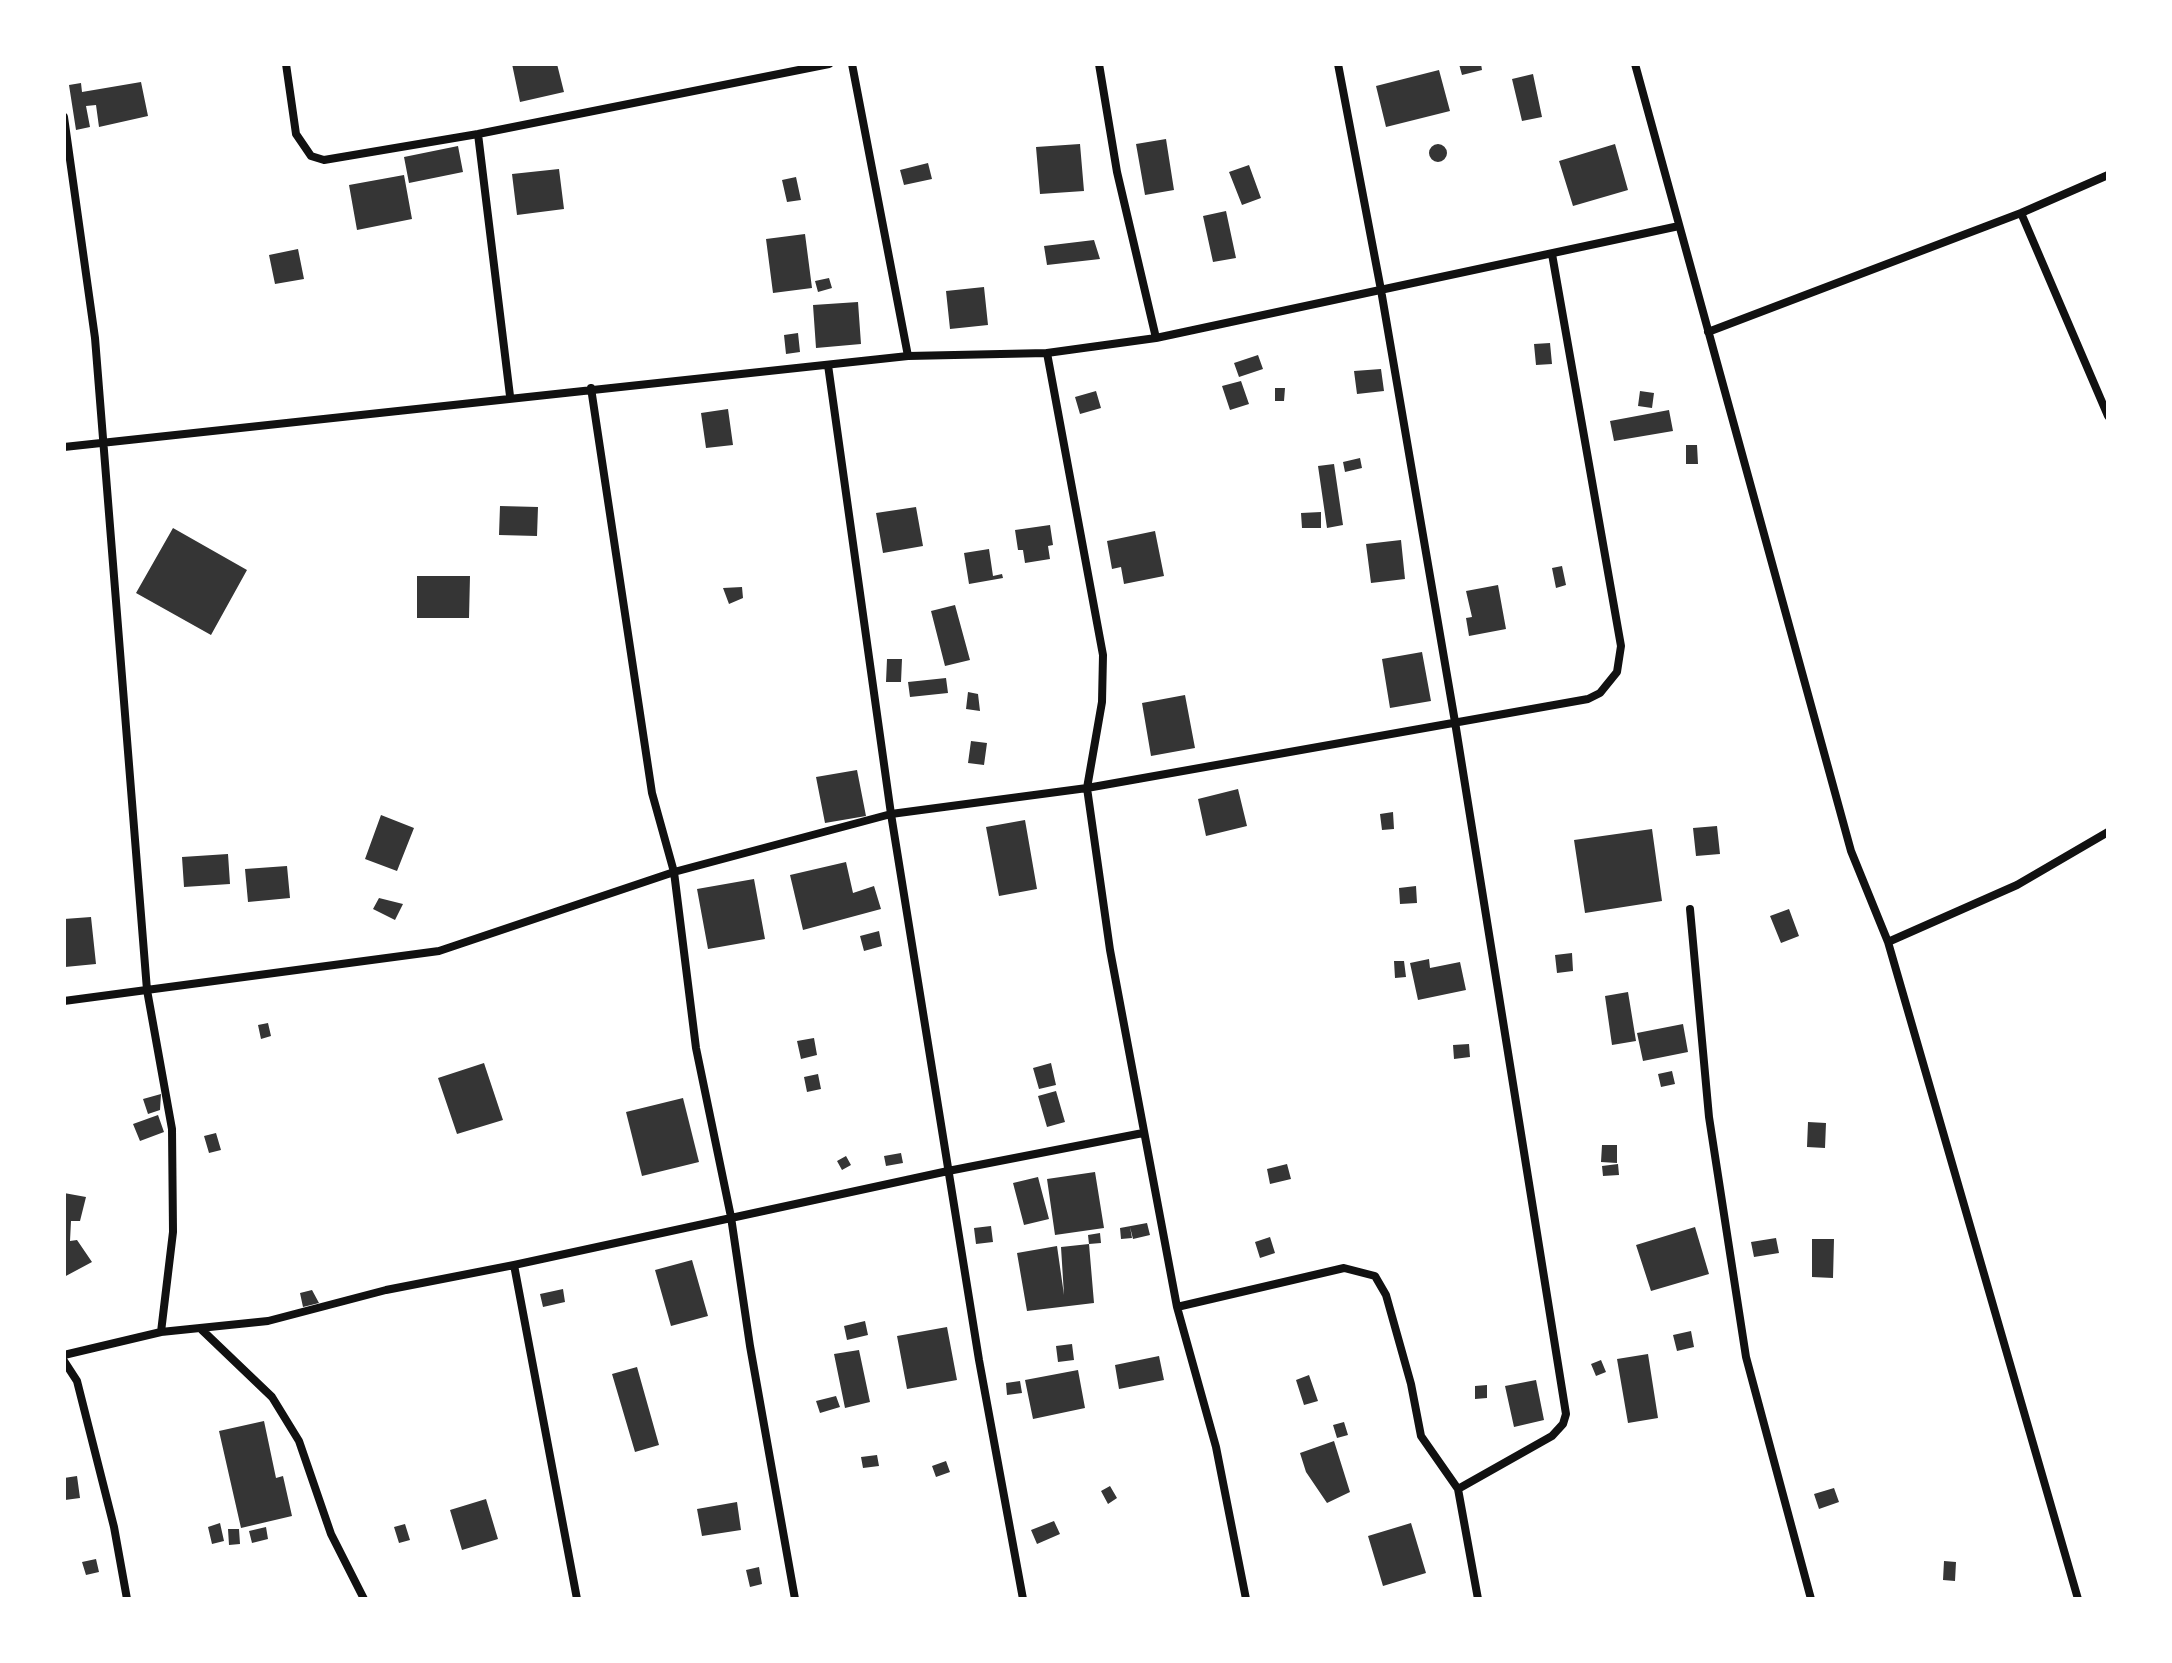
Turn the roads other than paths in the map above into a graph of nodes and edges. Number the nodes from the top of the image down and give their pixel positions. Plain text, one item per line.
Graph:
1 (286, 64) edge
2 (829, 64) edge
3 (852, 64) edge
4 (1099, 64) edge
5 (1338, 64) edge
6 (1635, 64) edge
7 (64, 117) edge
8 (478, 134) junction
9 (2108, 175) edge
10 (2021, 213) junction
11 (1679, 226) junction
12 (1552, 254) junction
13 (1381, 290) junction
14 (1708, 332) junction
15 (1156, 338) junction
16 (1047, 353) junction
17 (908, 356) junction
18 (828, 365) junction
19 (591, 388) junction
20 (510, 396) junction
21 (2108, 416) edge
22 (104, 443) junction
23 (64, 447) edge
24 (1455, 722) junction
25 (1087, 788) junction
26 (891, 814) junction
27 (2108, 832) edge
28 (674, 872) junction
29 (1690, 909) dead end
30 (1888, 942) junction
31 (147, 990) junction
32 (64, 1001) edge
33 (1143, 1133) junction
34 (948, 1171) junction
35 (731, 1217) junction
36 (514, 1265) junction
37 (1177, 1307) junction
38 (202, 1330) junction
39 (161, 1332) junction
40 (64, 1355) edge
41 (64, 1361) edge
42 (1458, 1489) junction
43 (127, 1599) edge
44 (364, 1599) edge
45 (577, 1599) edge
46 (795, 1599) edge
47 (1023, 1599) edge
48 (1246, 1599) edge
49 (1478, 1599) edge
50 (1811, 1599) edge
51 (2078, 1599) edge

1 - 8 street
2 - 8 street
3 - 17 street
4 - 15 street
5 - 13 street
6 - 11 street
7 - 22 street
8 - 20 street
9 - 10 street
10 - 14 street
10 - 21 street
11 - 12 street
11 - 14 street
12 - 13 street
12 - 24 street
13 - 15 street
13 - 24 street
14 - 30 street
15 - 16 street
16 - 17 street
16 - 25 street
17 - 18 street
18 - 19 street
18 - 26 street
19 - 20 street
19 - 28 street
20 - 22 street
22 - 23 street
22 - 31 street
24 - 25 street
24 - 42 street
25 - 26 street
25 - 33 street
26 - 28 street
26 - 34 street
27 - 30 street
28 - 31 street
28 - 35 street
29 - 50 street
30 - 51 street
31 - 32 street
31 - 39 street
33 - 34 street
33 - 37 street
34 - 35 street
34 - 47 street
35 - 36 street
35 - 46 street
36 - 38 street
36 - 45 street
37 - 42 street
37 - 48 street
38 - 39 street
38 - 44 street
39 - 40 street
41 - 43 street
42 - 49 street

